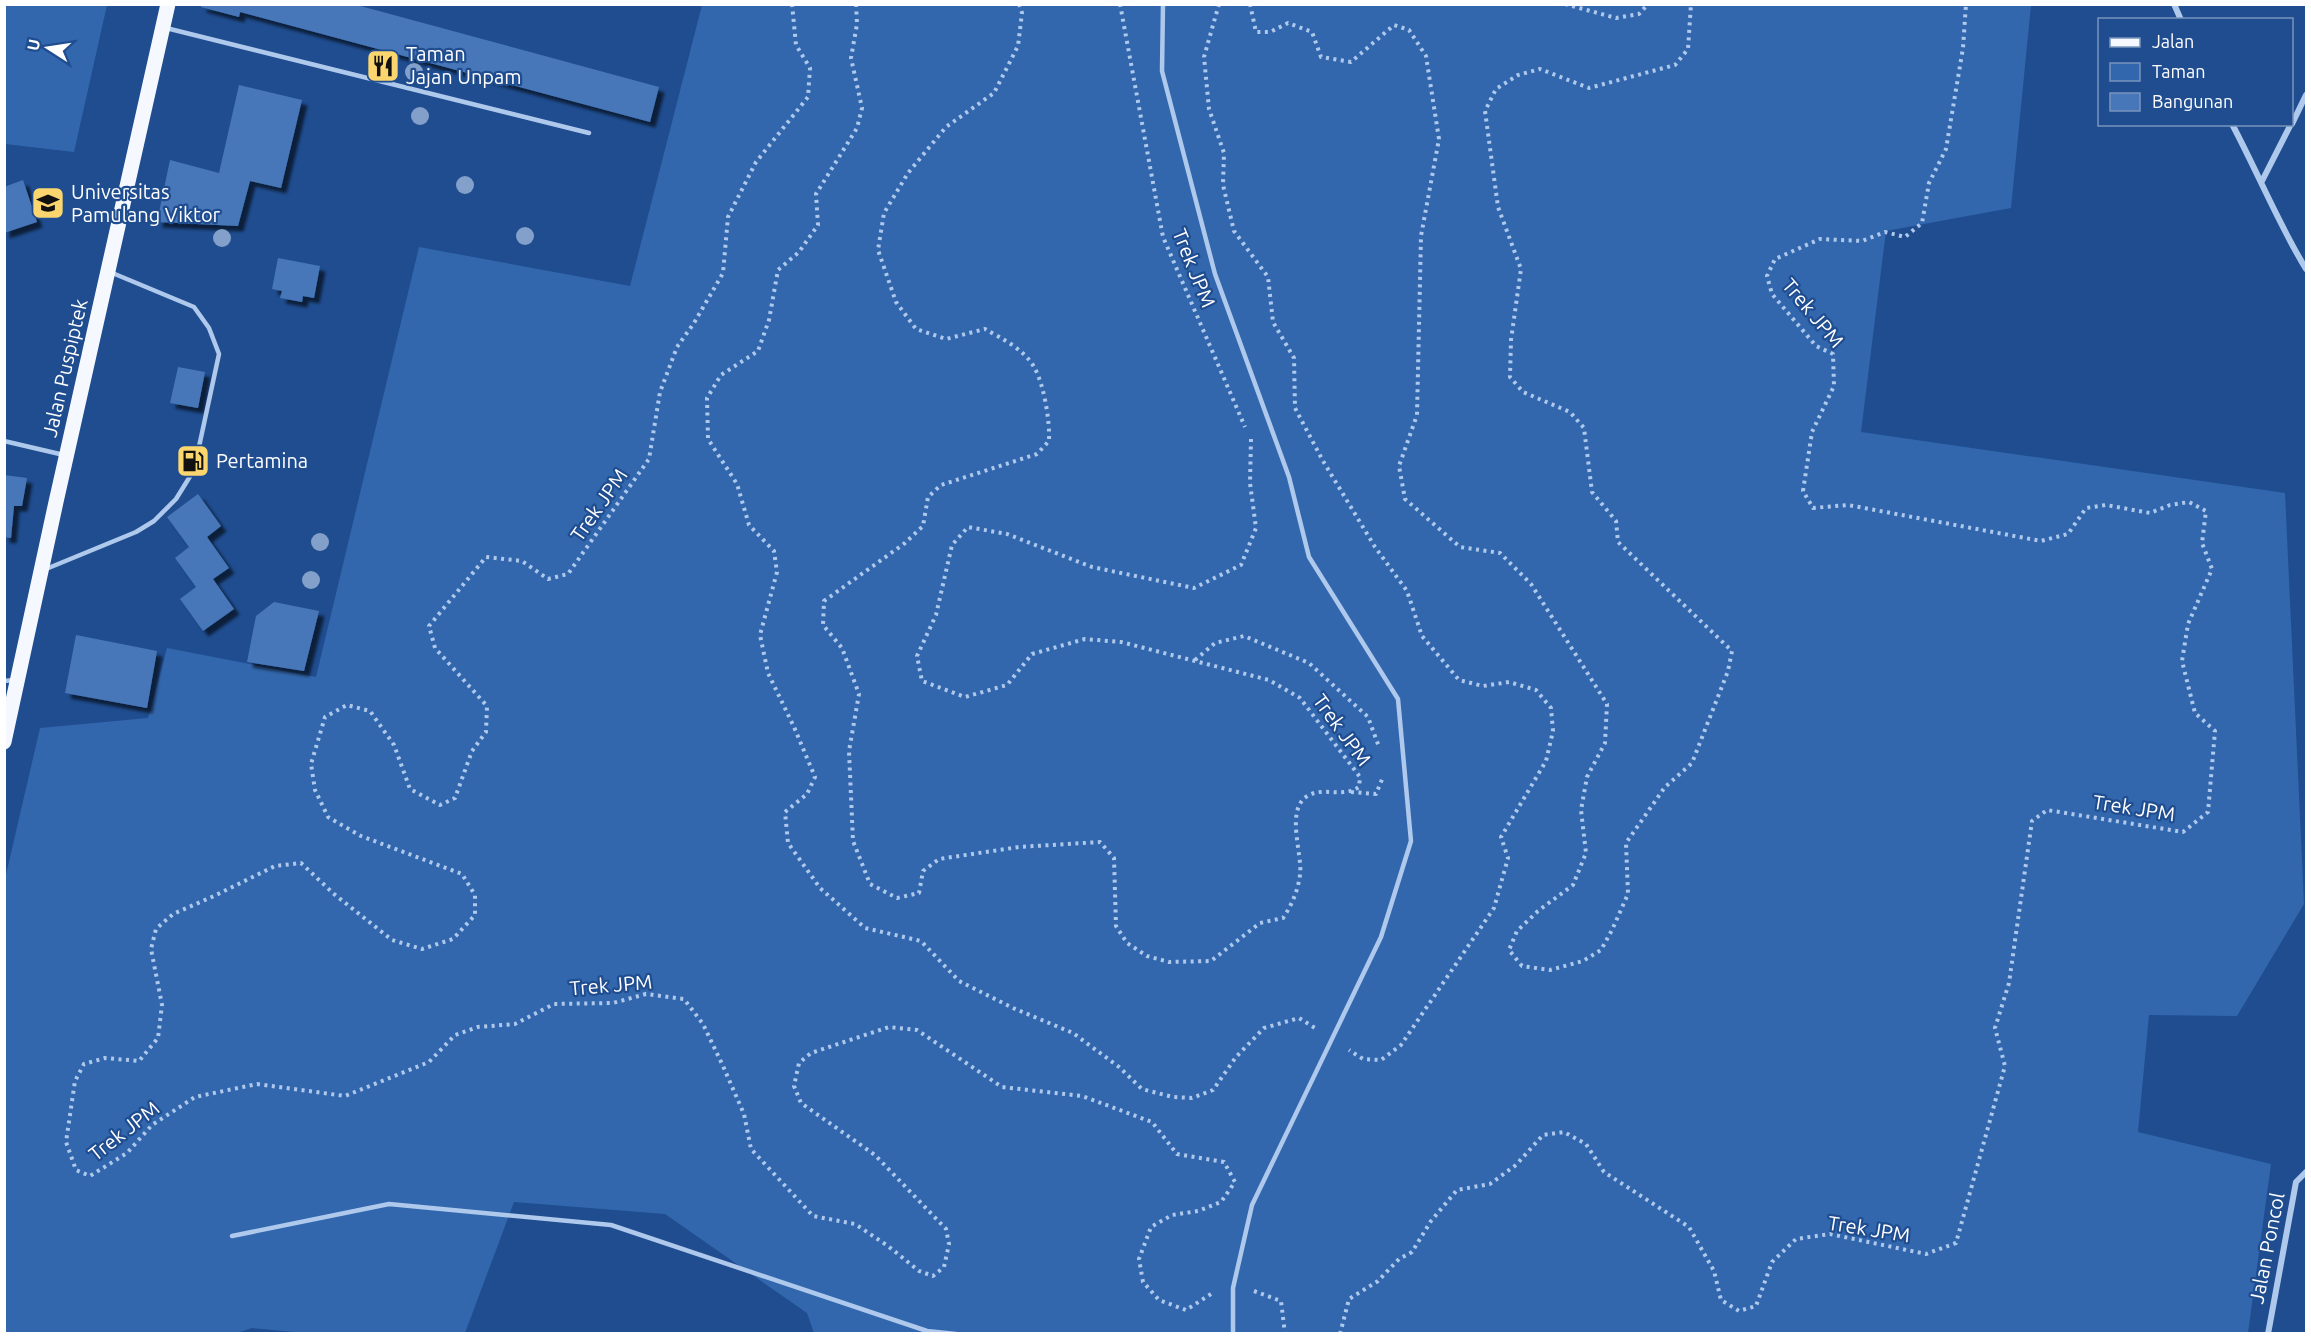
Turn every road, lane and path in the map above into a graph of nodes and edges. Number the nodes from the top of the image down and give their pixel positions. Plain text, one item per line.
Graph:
1 (168, 4) edge
2 (792, 4) edge
3 (856, 4) edge
4 (1019, 4) edge
5 (1120, 4) edge
6 (1163, 4) edge
7 (1219, 4) edge
8 (1250, 4) edge
9 (1564, 4) edge
10 (1648, 4) edge
11 (1690, 4) edge
12 (1966, 4) edge
13 (2174, 4) edge
14 (2180, 18) edge
15 (163, 27) junction
16 (2307, 95) edge
17 (2293, 120) edge
18 (2233, 126) edge
19 (2290, 126) edge
20 (589, 134) dead end
21 (2262, 181) junction
22 (2307, 269) edge
23 (109, 272) junction
24 (4, 441) edge
25 (66, 455) junction
26 (41, 571) junction
27 (1194, 660) junction
28 (11, 680) edge
29 (4, 742) edge
30 (1379, 748) dead end
31 (1387, 769) dead end
32 (1351, 792) junction
33 (1332, 1038) junction
34 (2307, 1172) edge
35 (232, 1236) dead end
36 (1233, 1288) junction
37 (956, 1334) edge
38 (1233, 1334) edge
39 (1285, 1334) edge
40 (1340, 1334) edge
41 (2268, 1334) edge

1 - 15 main road, Jalan Puspiptek
2 - 36 path, Trek JPM
3 - 33 path
4 - 32 path, Trek JPM
5 - 27 path, Trek JPM
6 - 33 lane
7 - 33 path
8 - 11 path
9 - 10 path
12 - 40 path, Trek JPM
13 - 14 street
15 - 20 lane
15 - 23 main road, Jalan Puspiptek
16 - 17 street
18 - 21 street
19 - 21 street
21 - 22 street
23 - 25 main road, Jalan Puspiptek
23 - 26 lane
24 - 25 lane
25 - 26 main road, Jalan Puspiptek
26 - 28 main road, Jalan Puspiptek
27 - 30 path
27 - 32 path, Trek JPM
28 - 29 main road, Jalan Puspiptek
31 - 32 path
33 - 36 lane
34 - 41 street, Jalan Poncol
35 - 37 lane
36 - 38 lane
36 - 39 path

